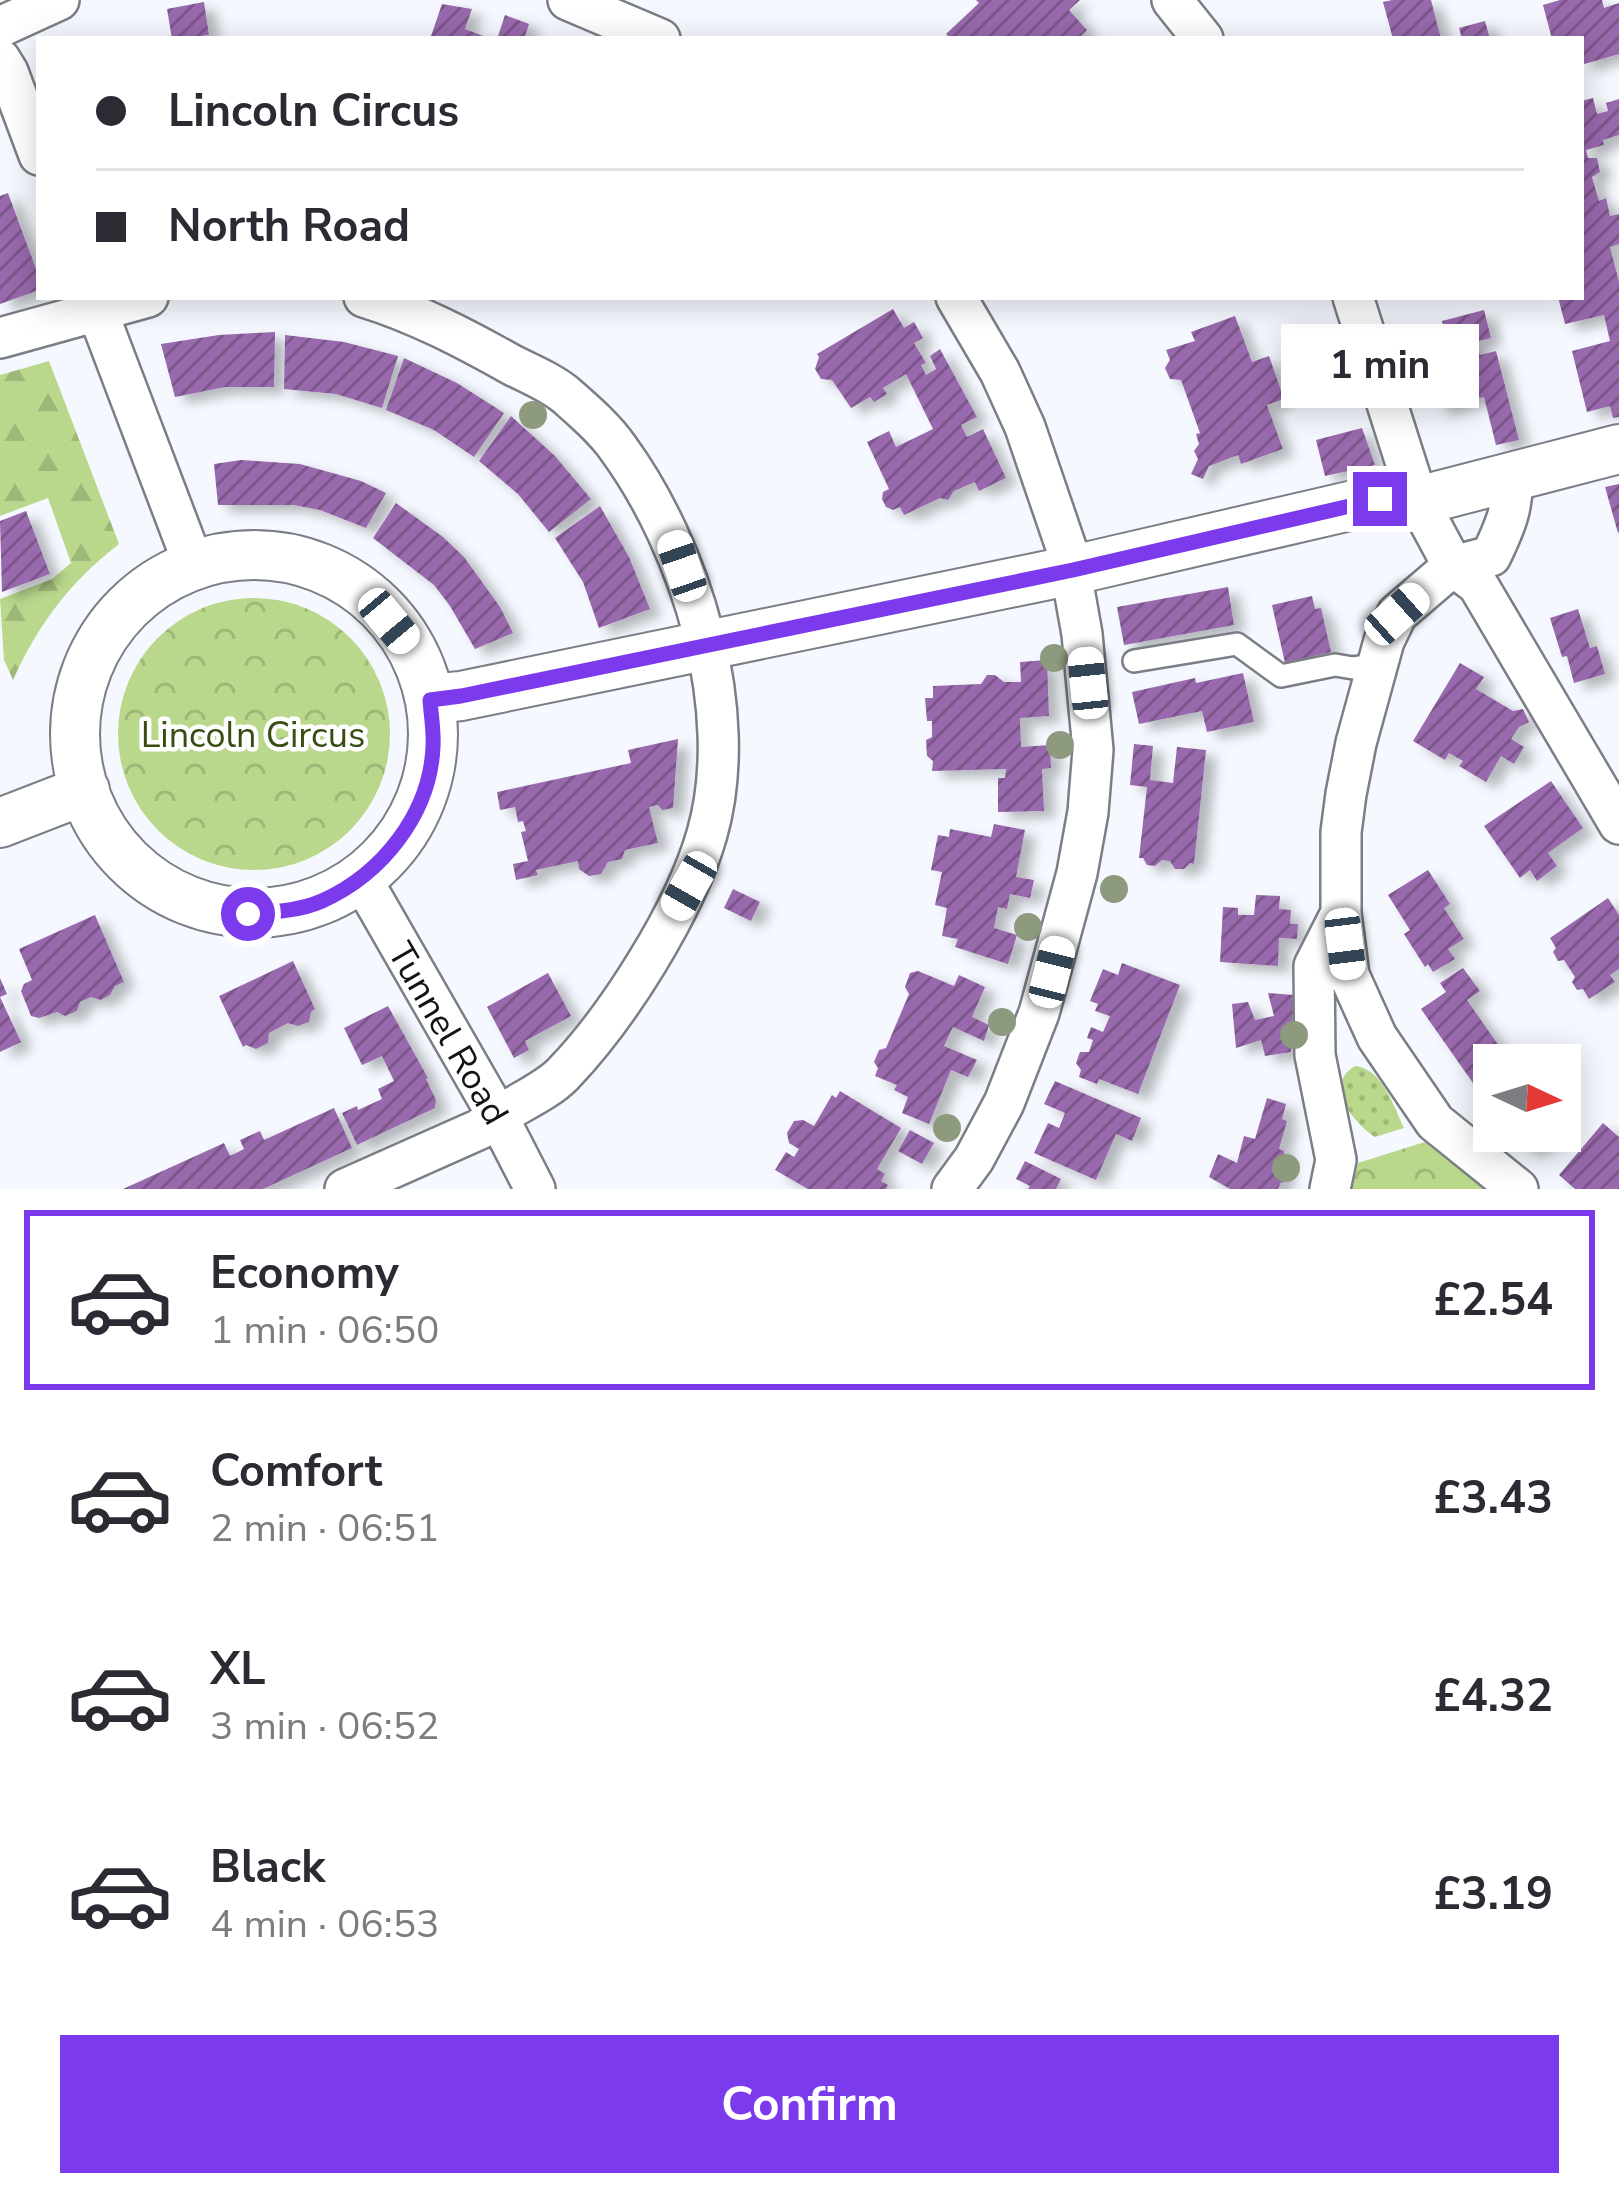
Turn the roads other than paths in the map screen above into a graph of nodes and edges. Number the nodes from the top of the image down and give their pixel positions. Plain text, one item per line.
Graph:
1 (58, 0) edge
2 (568, 0) edge
3 (1172, 0) edge
4 (0, 27) edge
5 (653, 36) edge
6 (1201, 36) edge
7 (0, 59) edge
8 (36, 147) edge
9 (125, 300) edge
10 (373, 300) edge
11 (958, 300) edge
12 (1354, 300) edge
13 (94, 304) edge
14 (0, 338) edge
15 (1619, 449) edge
16 (1512, 477) junction
17 (1418, 500) junction
18 (193, 563) junction
19 (1453, 566) junction
20 (1073, 570) junction
21 (704, 644) junction
22 (1134, 662) dead end
23 (1376, 665) junction
24 (430, 700) junction
25 (85, 790) junction
26 (0, 824) edge
27 (1619, 824) edge
28 (361, 878) junction
29 (1341, 914) junction
30 (1377, 1037) junction
31 (1315, 1055) junction
32 (496, 1115) junction
33 (345, 1189) edge
34 (536, 1189) edge
35 (952, 1189) edge
36 (1330, 1189) edge
37 (1519, 1189) edge

1 - 4 street
2 - 5 street
3 - 6 street
7 - 8 street
9 - 13 street
10 - 21 street
11 - 20 street
12 - 17 street
13 - 14 street
13 - 18 street
15 - 16 street
16 - 17 street
16 - 19 street
17 - 19 street
17 - 20 street
18 - 24 street
18 - 25 street
19 - 23 street
19 - 27 street
20 - 21 street
20 - 35 street
21 - 24 street
21 - 32 street
22 - 23 lane
23 - 29 street
24 - 28 street
25 - 26 street
25 - 28 street
28 - 32 street, Tunnel Road
29 - 30 street
29 - 31 street
30 - 31 street
30 - 37 street
31 - 36 street
32 - 33 street
32 - 34 street, Tunnel Road

